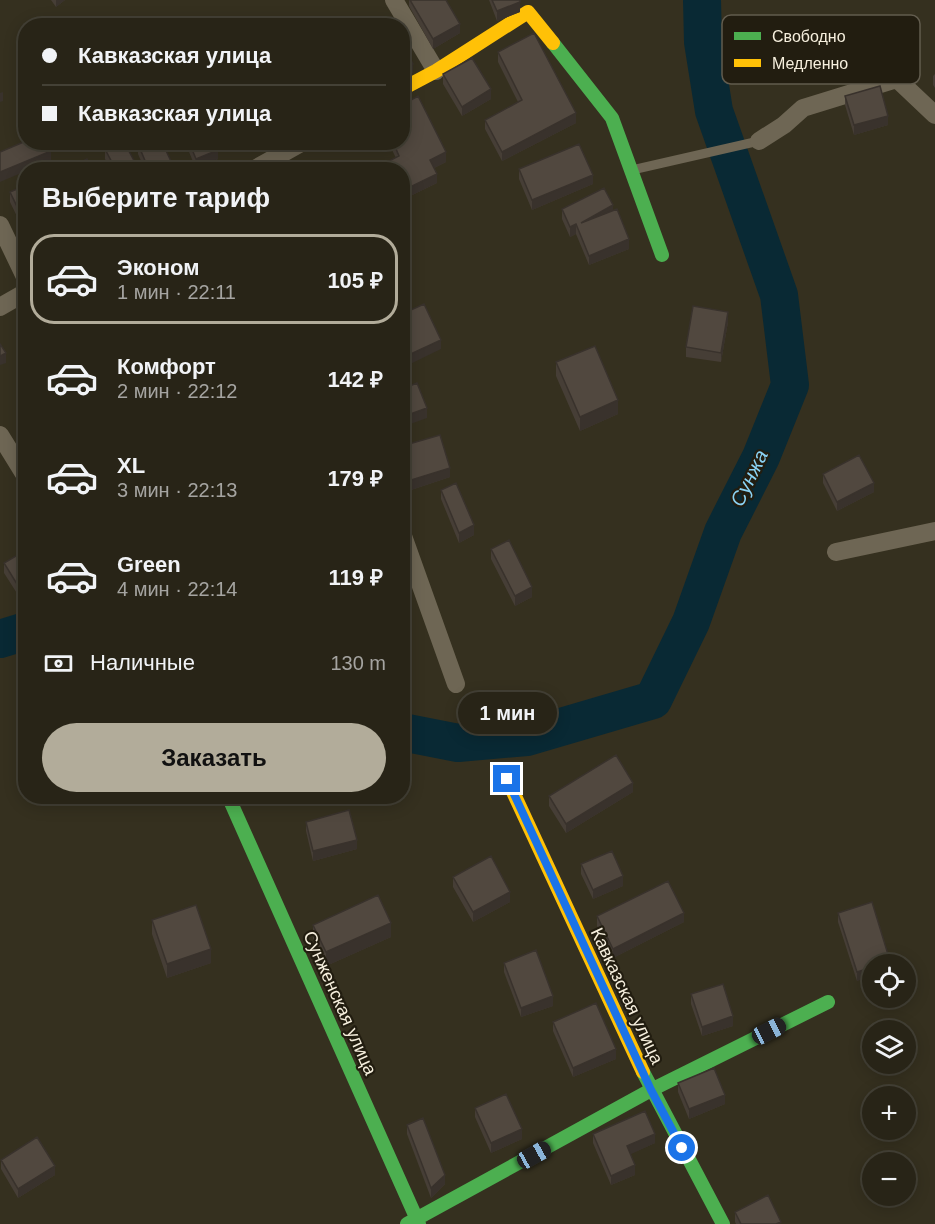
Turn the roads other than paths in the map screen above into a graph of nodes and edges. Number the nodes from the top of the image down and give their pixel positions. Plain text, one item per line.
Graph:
1 (394, 0) edge
2 (405, 18) edge
3 (410, 27) edge
4 (436, 71) junction
5 (883, 84) edge
6 (901, 84) edge
7 (410, 85) edge
8 (935, 115) edge
9 (759, 141) joint
10 (291, 150) edge
11 (272, 162) edge
12 (631, 170) junction
13 (0, 225) edge
14 (662, 255) dead end
15 (18, 262) edge
16 (18, 297) edge
17 (0, 307) edge
18 (0, 435) edge
19 (18, 464) edge
20 (935, 531) edge
21 (836, 552) dead end
22 (410, 555) edge
23 (456, 684) dead end
24 (507, 779) dead end
25 (232, 804) edge
26 (828, 1002) dead end
27 (651, 1090) junction
28 (415, 1222) edge
29 (723, 1224) edge

1 - 2 street
3 - 4 street
4 - 7 street
4 - 12 street
5 - 9 street
6 - 8 street
9 - 12 lane
10 - 11 street
12 - 14 street
13 - 15 street
16 - 17 street
18 - 19 street
20 - 21 street
22 - 23 street
24 - 27 street, Кавказская улица
25 - 28 street, Сунженская улица
26 - 27 street
27 - 28 street
27 - 29 street, Кавказская улица

